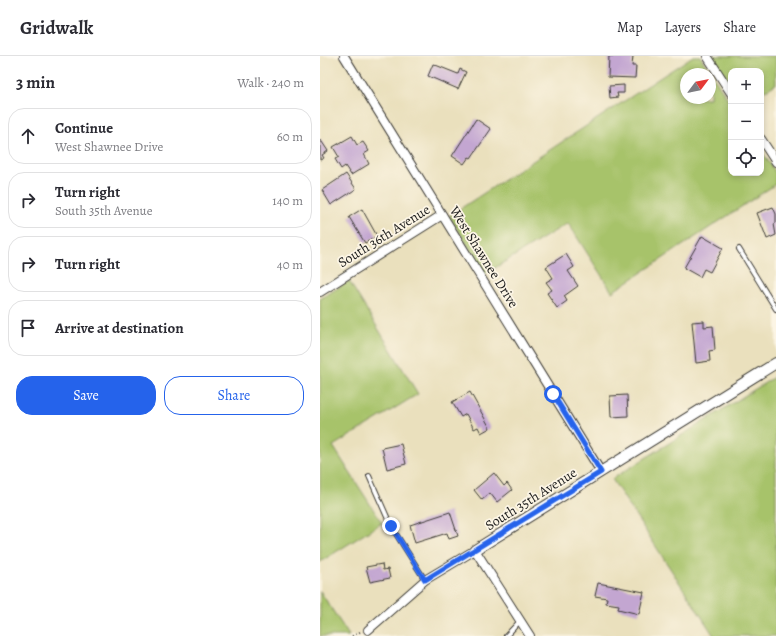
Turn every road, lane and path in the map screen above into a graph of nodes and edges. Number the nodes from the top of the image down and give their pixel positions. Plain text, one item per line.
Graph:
1 (344, 56) edge
2 (707, 56) edge
3 (728, 88) edge
4 (762, 140) edge
5 (776, 162) edge
6 (442, 215) junction
7 (739, 249) dead end
8 (320, 292) edge
9 (776, 309) edge
10 (776, 363) edge
11 (601, 472) junction
12 (369, 476) dead end
13 (475, 550) junction
14 (425, 580) junction
15 (520, 621) junction
16 (368, 630) dead end
17 (506, 636) edge
18 (530, 636) edge

1 - 6 street, West Shawnee Drive
2 - 3 street
4 - 5 street
6 - 8 street, South 36th Avenue
6 - 11 street, West Shawnee Drive
7 - 9 lane
10 - 11 street, South 35th Avenue
11 - 13 street, South 35th Avenue
12 - 14 lane
13 - 14 street, South 35th Avenue
13 - 15 street
14 - 16 street, South 35th Avenue
15 - 17 lane
15 - 18 street

